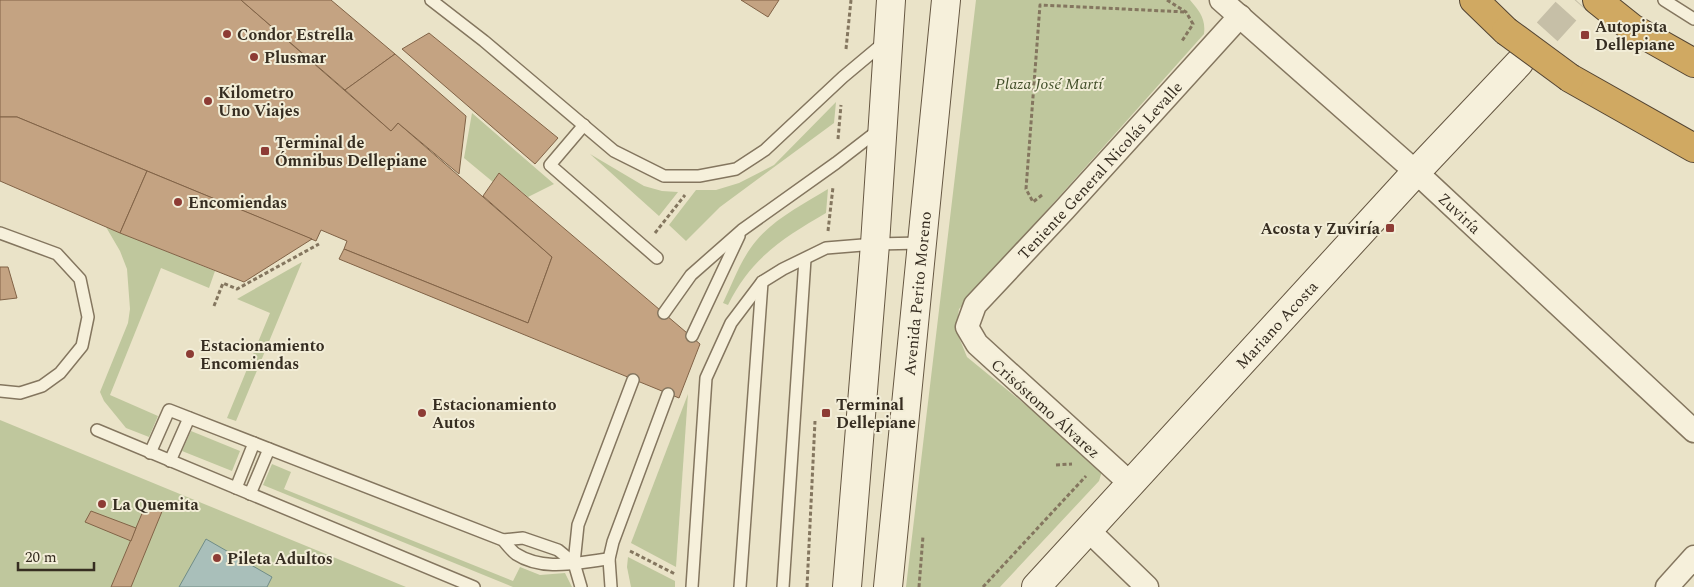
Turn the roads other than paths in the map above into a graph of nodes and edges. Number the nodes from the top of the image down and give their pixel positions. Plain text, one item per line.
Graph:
1 (431, 0) edge
2 (892, 0) edge
3 (946, 0) edge
4 (1221, 0) edge
5 (1474, 0) edge
6 (1597, 0) edge
7 (1664, 0) edge
8 (1240, 16) junction
9 (1694, 19) edge
10 (889, 38) junction
11 (1519, 63) tunnel mouth
12 (1694, 63) edge
13 (584, 124) junction
14 (883, 126) junction
15 (1694, 148) edge
16 (1416, 172) junction
17 (742, 230) junction
18 (0, 233) edge
19 (922, 243) junction
20 (875, 244) junction
21 (657, 258) dead end
22 (805, 259) junction
23 (762, 282) junction
24 (664, 312) dead end
25 (966, 327) joint
26 (692, 336) dead end
27 (633, 380) dead end
28 (0, 391) edge
29 (668, 394) dead end
30 (189, 418) junction
31 (97, 430) dead end
32 (1694, 431) edge
33 (254, 443) junction
34 (269, 449) junction
35 (150, 453) junction
36 (170, 461) junction
37 (1131, 484) junction
38 (236, 488) junction
39 (250, 494) junction
40 (1088, 530) junction
41 (503, 540) junction
42 (1694, 557) edge
43 (609, 559) junction
44 (574, 562) junction
45 (691, 583) edge
46 (474, 587) edge
47 (581, 587) edge
48 (611, 587) edge
49 (740, 587) edge
50 (783, 587) edge
51 (847, 587) edge
52 (888, 587) edge
53 (1036, 587) edge
54 (1147, 587) edge
55 (1667, 587) edge

1 - 13 lane
2 - 10 main road
3 - 19 main road, Avenida Perito Moreno
4 - 8 street, Zuviría
5 - 15 highway, bridge
6 - 12 highway
7 - 9 lane
8 - 16 street, Zuviría
8 - 25 street, Teniente General Nicolás Levalle
10 - 13 lane
10 - 14 main road
11 - 16 main road, Mariano Acosta
13 - 21 lane
14 - 17 lane
14 - 20 main road
16 - 32 street, Zuviría
16 - 37 main road, Mariano Acosta
17 - 24 lane
17 - 26 lane
18 - 28 lane
19 - 20 lane
19 - 52 main road, Avenida Perito Moreno
20 - 22 lane
20 - 51 main road
22 - 23 lane
22 - 50 lane
23 - 45 lane
23 - 49 lane
25 - 37 street, Crisóstomo Álvarez
27 - 44 lane
29 - 43 lane
30 - 33 lane
30 - 35 lane
30 - 36 lane
31 - 35 lane
33 - 34 lane
33 - 38 lane
34 - 39 lane
34 - 41 lane
35 - 36 lane
36 - 38 lane
37 - 40 main road, Mariano Acosta
38 - 39 lane
39 - 46 lane
40 - 53 main road, Mariano Acosta
40 - 54 street
41 - 44 lane
41 - 44 lane
42 - 55 street
43 - 44 lane
43 - 48 lane
44 - 47 lane

